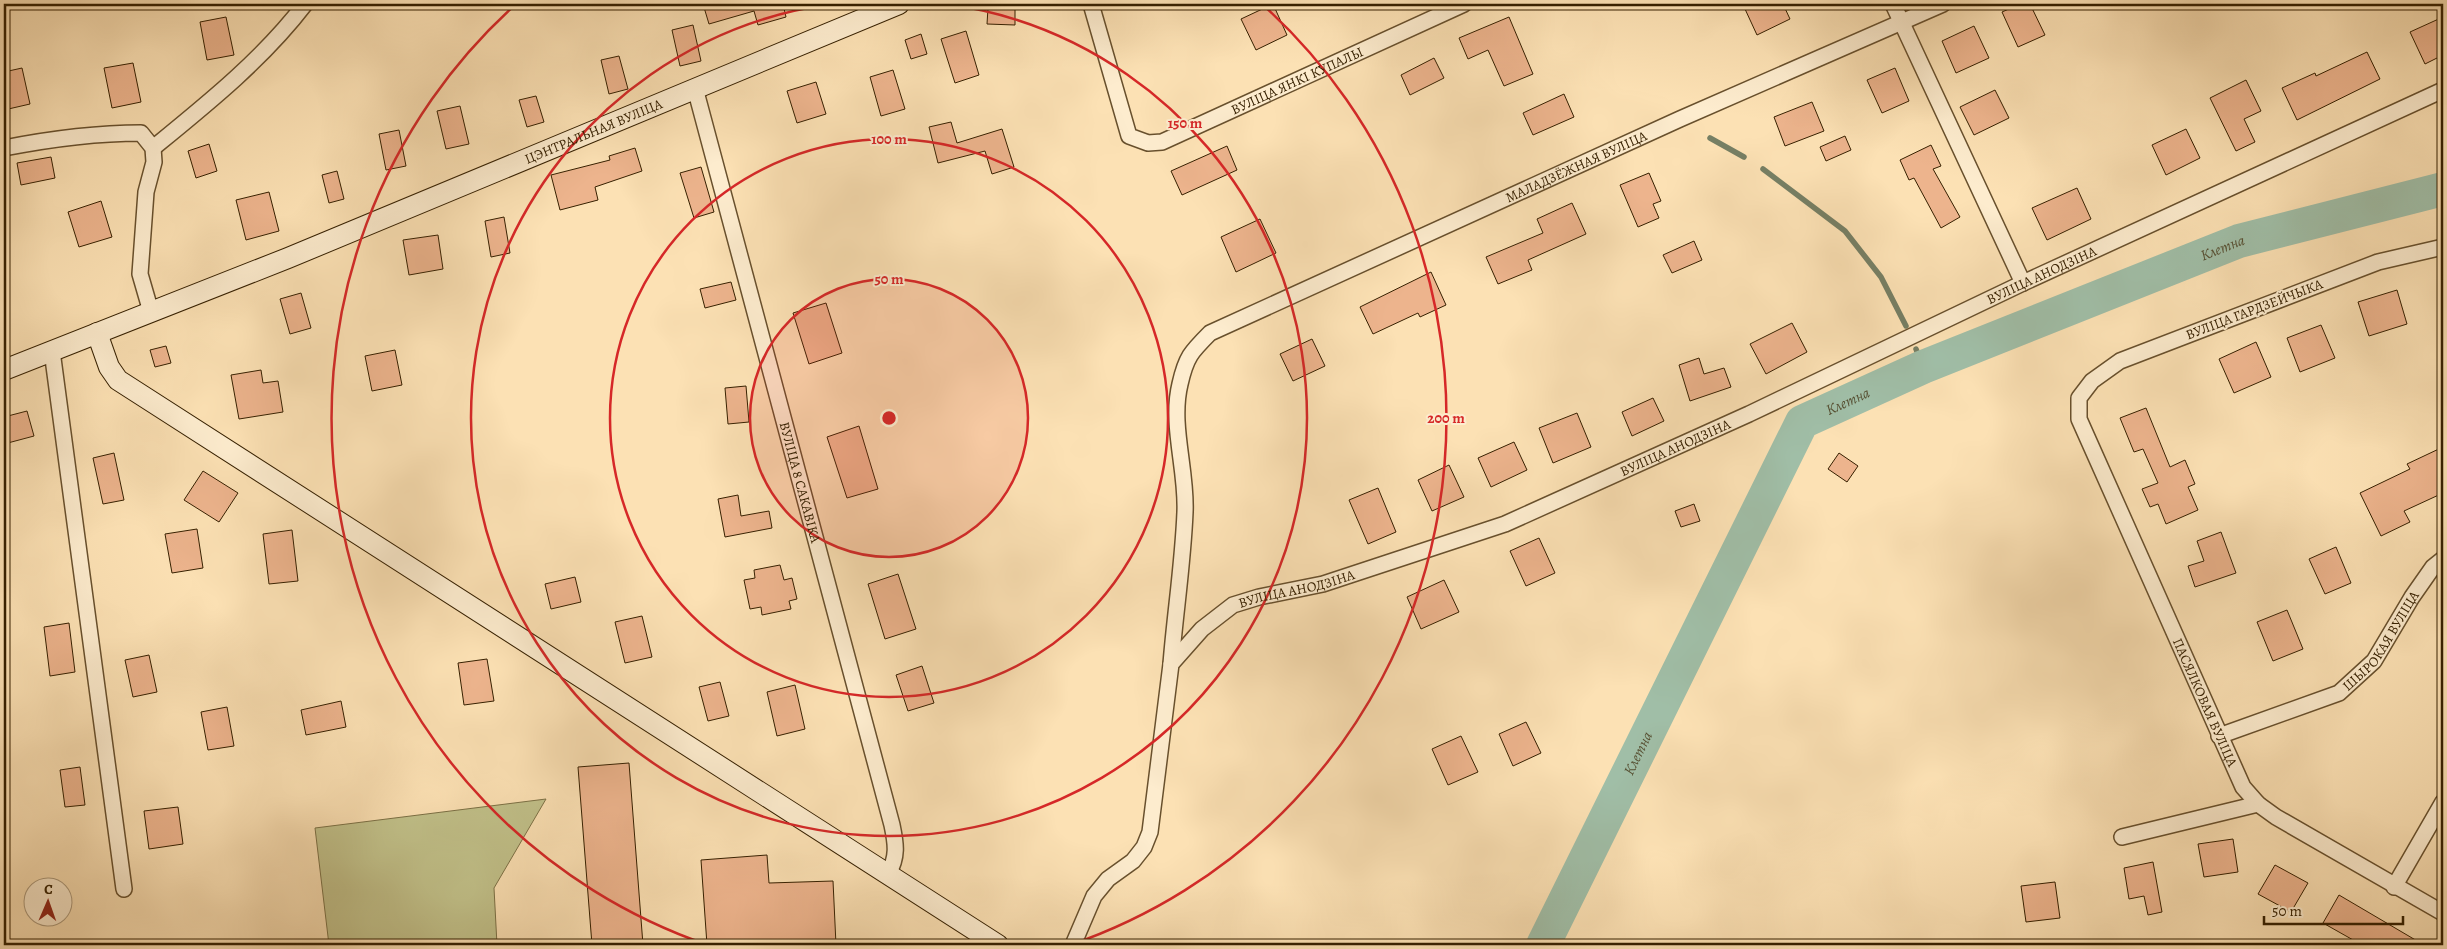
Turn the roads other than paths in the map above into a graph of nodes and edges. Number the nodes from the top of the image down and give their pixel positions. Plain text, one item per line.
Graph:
1 (305, 4) edge
2 (899, 4) edge
3 (1091, 4) edge
4 (1464, 4) edge
5 (1893, 4) edge
6 (1943, 4) edge
7 (1902, 23) junction
8 (695, 88) junction
9 (2443, 90) edge
10 (4, 148) edge
11 (153, 148) junction
12 (2443, 247) edge
13 (2022, 283) junction
14 (151, 312) junction
15 (97, 333) junction
16 (52, 351) junction
17 (4, 370) edge
18 (2079, 398) joint
19 (2443, 559) edge
20 (1171, 664) junction
21 (2219, 736) junction
22 (2443, 802) edge
23 (2258, 804) junction
24 (2122, 837) dead end
25 (888, 874) junction
26 (2394, 887) junction
27 (124, 889) dead end
28 (2443, 914) edge
29 (998, 945) edge
30 (1072, 945) edge

1 - 11 street
2 - 8 street, ЦЭНТРАЛЬНАЯ ВУЛІЦА
3 - 4 street, ВУЛІЦА ЯНКІ КУПАЛЫ
5 - 7 street
6 - 7 street, МАЛАДЗЁЖНАЯ ВУЛІЦА
7 - 13 street
7 - 20 street, МАЛАДЗЁЖНАЯ ВУЛІЦА
8 - 14 street, ЦЭНТРАЛЬНАЯ ВУЛІЦА
8 - 25 street, ВУЛІЦА 8 САКАВІКА
9 - 13 street, ВУЛІЦА АНОДЗІНА
10 - 11 street
11 - 14 street
12 - 18 street, ВУЛІЦА ГАРДЗЕЙЧЫКА
13 - 20 street, ВУЛІЦА АНОДЗІНА
14 - 15 street, ЦЭНТРАЛЬНАЯ ВУЛІЦА
15 - 16 street, ЦЭНТРАЛЬНАЯ ВУЛІЦА
15 - 25 street
16 - 17 street, ЦЭНТРАЛЬНАЯ ВУЛІЦА
16 - 27 street
18 - 21 street, ПАСЯЛКОВАЯ ВУЛІЦА
19 - 21 street, ШЫРОКАЯ ВУЛІЦА
20 - 30 street
21 - 23 street, ПАСЯЛКОВАЯ ВУЛІЦА
22 - 26 street
23 - 24 street
23 - 26 street, ПАСЯЛКОВАЯ ВУЛІЦА
25 - 29 street
26 - 28 street, ПАСЯЛКОВАЯ ВУЛІЦА

